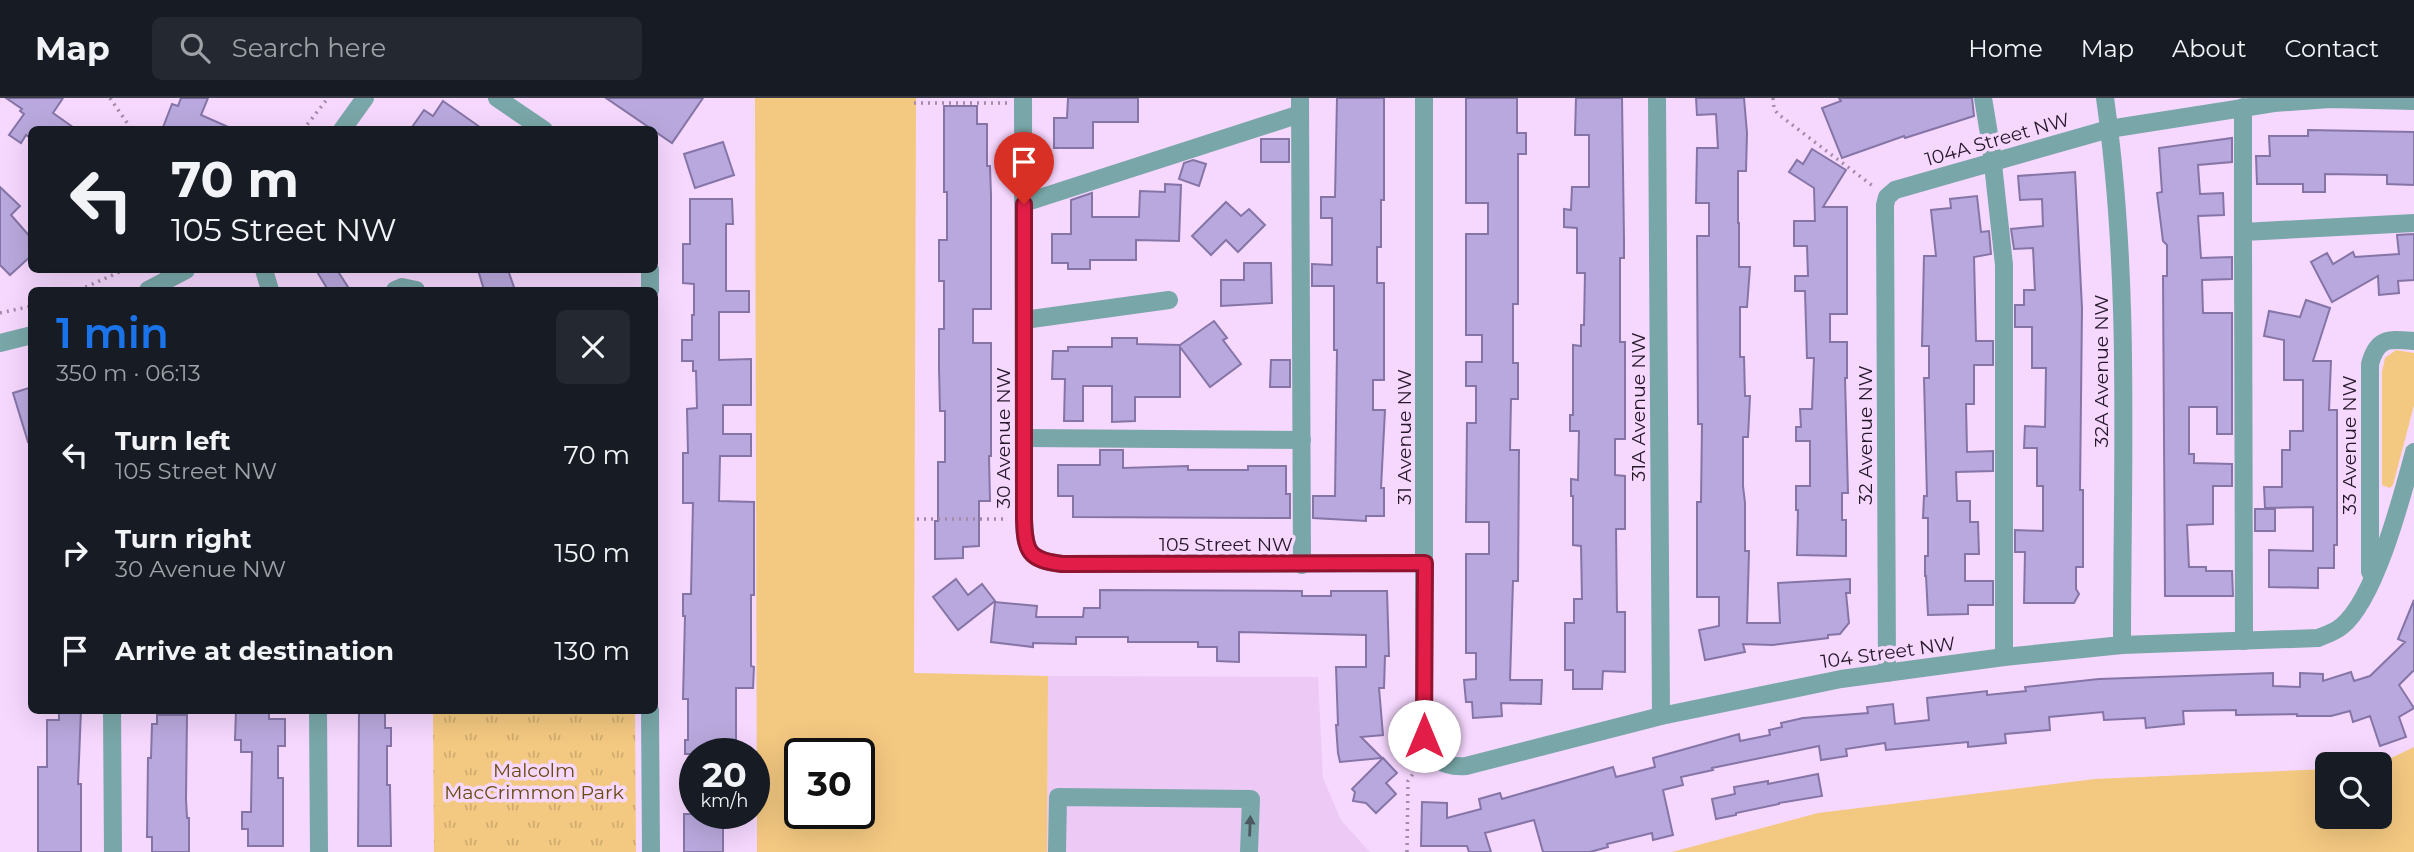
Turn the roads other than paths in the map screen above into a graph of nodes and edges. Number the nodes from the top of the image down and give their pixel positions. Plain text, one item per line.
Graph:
1 (365, 98) edge
2 (497, 98) edge
3 (1424, 98) edge
4 (1657, 98) edge
5 (1983, 98) edge
6 (2105, 98) edge
7 (1023, 101) edge
8 (2414, 101) edge
9 (1300, 106) edge
10 (2243, 107) junction
11 (345, 126) edge
12 (538, 126) edge
13 (2109, 129) junction
14 (1993, 163) junction
15 (1887, 197) joint
16 (1024, 204) junction
17 (2414, 223) edge
18 (2243, 232) junction
19 (180, 273) edge
20 (154, 287) edge
21 (1169, 300) dead end
22 (1024, 320) junction
23 (28, 336) edge
24 (2414, 341) edge
25 (0, 343) edge
26 (1024, 438) junction
27 (1302, 440) junction
28 (2414, 452) edge
29 (1030, 554) joint
30 (1425, 563) junction
31 (1302, 565) junction
32 (2370, 585) junction
33 (2244, 641) junction
34 (2122, 645) junction
35 (2004, 657) junction
36 (1887, 673) junction
37 (112, 714) edge
38 (318, 714) edge
39 (650, 714) edge
40 (1661, 716) junction
41 (1447, 765) joint
42 (113, 852) edge
43 (319, 852) edge
44 (651, 852) edge
45 (1057, 852) edge
46 (1249, 852) edge

1 - 11 street
2 - 12 street
3 - 30 street, 31 Avenue NW
4 - 40 street, 31A Avenue NW
5 - 14 street
6 - 13 street, 32A Avenue NW
7 - 16 street, 30 Avenue NW
8 - 10 street, 104A Street NW
9 - 16 street
9 - 27 street
10 - 13 street, 104A Street NW
10 - 18 street
13 - 14 street, 104A Street NW
13 - 34 street, 32A Avenue NW
14 - 15 street, 104A Street NW
14 - 35 street
15 - 36 street, 32 Avenue NW
16 - 22 street, 30 Avenue NW
17 - 18 street
18 - 33 street
19 - 20 street
21 - 22 street
22 - 26 street, 30 Avenue NW
23 - 25 street
24 - 32 street, 33 Avenue NW
26 - 27 street
26 - 29 street, 30 Avenue NW
27 - 31 street
28 - 32 street
29 - 31 street, 105 Street NW
30 - 31 street, 105 Street NW
30 - 41 street, 31 Avenue NW
32 - 33 street, 104 Street NW
33 - 34 street, 104 Street NW
34 - 35 street, 104 Street NW
35 - 36 street, 104 Street NW
36 - 40 street, 104 Street NW
37 - 42 street
38 - 43 street
39 - 44 street
40 - 41 street, 104 Street NW
46 -> 45 street

